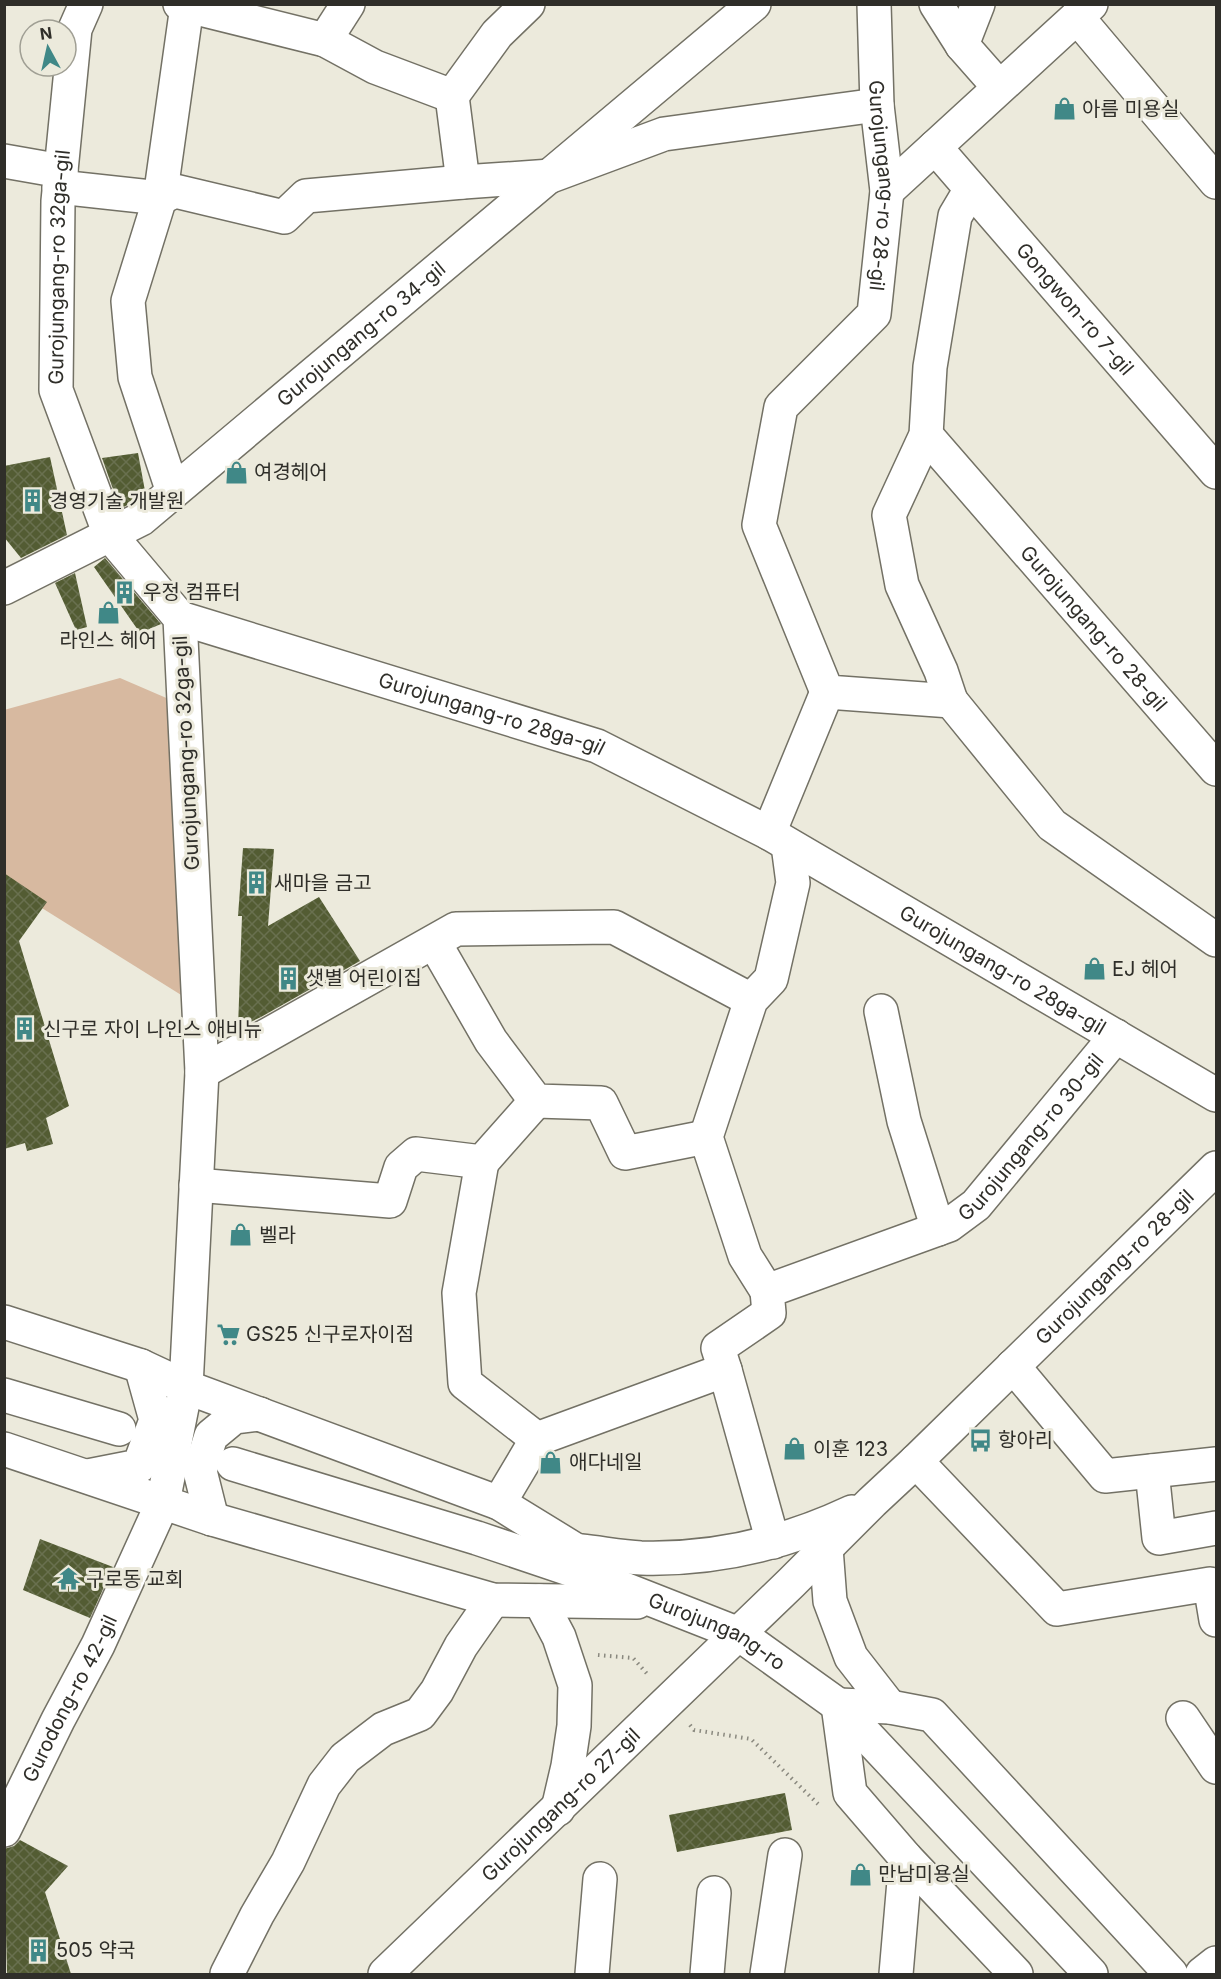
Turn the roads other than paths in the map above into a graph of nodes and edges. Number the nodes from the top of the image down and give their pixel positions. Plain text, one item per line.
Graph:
1 (86, 4) edge
2 (348, 4) edge
3 (528, 4) edge
4 (754, 4) edge
5 (874, 4) edge
6 (936, 4) edge
7 (978, 4) edge
8 (183, 5) edge
9 (1084, 11) edge
10 (325, 40) junction
11 (962, 45) junction
12 (999, 87) junction
13 (452, 96) junction
14 (877, 105) junction
15 (935, 147) junction
16 (4, 161) edge
17 (551, 176) junction
18 (60, 179) junction
19 (463, 182) junction
20 (1216, 182) edge
21 (971, 189) junction
22 (887, 191) junction
23 (160, 198) junction
24 (926, 435) junction
25 (1216, 472) edge
26 (173, 492) junction
27 (110, 535) junction
28 (10, 576) edge
29 (180, 618) junction
30 (827, 693) junction
31 (951, 701) junction
32 (1216, 769) edge
33 (778, 839) junction
34 (1216, 940) edge
35 (434, 942) junction
36 (751, 1000) junction
37 (881, 1011) dead end
38 (1116, 1036) junction
39 (202, 1072) junction
40 (1216, 1095) edge
41 (536, 1101) junction
42 (706, 1137) junction
43 (482, 1162) junction
44 (1216, 1168) edge
45 (196, 1185) junction
46 (938, 1229) junction
47 (767, 1291) junction
48 (4, 1322) edge
49 (141, 1366) junction
50 (1013, 1366) junction
51 (725, 1370) junction
52 (186, 1387) junction
53 (4, 1395) edge
54 (260, 1414) junction
55 (119, 1429) dead end
56 (537, 1438) junction
57 (4, 1449) edge
58 (916, 1461) junction
59 (233, 1464) dead end
60 (1216, 1464) edge
61 (1152, 1471) junction
62 (88, 1476) junction
63 (163, 1502) junction
64 (872, 1502) junction
65 (499, 1503) junction
66 (212, 1519) junction
67 (1216, 1528) edge
68 (773, 1542) junction
69 (826, 1548) junction
70 (579, 1551) junction
71 (493, 1600) junction
72 (540, 1601) junction
73 (656, 1602) junction
74 (1216, 1620) edge
75 (739, 1634) junction
76 (838, 1705) junction
77 (890, 1707) junction
78 (1184, 1718) dead end
79 (1216, 1767) edge
80 (558, 1809) junction
81 (4, 1830) edge
82 (785, 1855) dead end
83 (906, 1858) junction
84 (600, 1879) dead end
85 (714, 1893) dead end
86 (1216, 1963) edge
87 (1166, 1973) edge
88 (227, 1974) edge
89 (385, 1974) edge
90 (592, 1974) edge
91 (707, 1974) edge
92 (767, 1974) edge
93 (896, 1974) edge
94 (1016, 1974) edge
95 (1091, 1974) edge
96 (1203, 1974) edge

1 - 18 street, Gurojungang-ro 32ga-gil
2 - 10 street
3 - 13 street
4 - 17 street, Gurojungang-ro 34-gil
5 - 14 street, Gurojungang-ro 28-gil
6 - 11 street
7 - 11 street
8 - 10 street
8 - 23 street
9 - 12 street
9 - 20 street
10 - 13 street
11 - 12 street
12 - 15 street
13 - 19 street
14 - 17 street, Gurojungang-ro 34-gil
14 - 22 street, Gurojungang-ro 28-gil
15 - 21 street, Gongwon-ro 7-gil
15 - 22 street
16 - 18 street, Gurojungang-ro 34-gil
17 - 19 street, Gurojungang-ro 34-gil
17 - 26 street, Gurojungang-ro 34-gil
18 - 23 street, Gurojungang-ro 34-gil
18 - 27 street, Gurojungang-ro 32ga-gil
19 - 23 street, Gurojungang-ro 34-gil
21 - 24 street
21 - 25 street, Gongwon-ro 7-gil
22 - 30 street, Gurojungang-ro 28-gil
23 - 26 street
24 - 31 street
24 - 32 street, Gurojungang-ro 28-gil
26 - 27 street, Gurojungang-ro 34-gil
27 - 28 street, Gurojungang-ro 34-gil
27 - 29 street, Gurojungang-ro 32ga-gil
29 - 33 street, Gurojungang-ro 28ga-gil
29 - 39 street, Gurojungang-ro 32ga-gil
30 - 31 street
30 - 33 street
31 - 34 street
33 - 36 street
33 - 38 street, Gurojungang-ro 28ga-gil
35 - 36 street
35 - 39 street
35 - 41 street
36 - 42 street
37 - 46 street, Gurojungang-ro 30-gil
38 - 40 street, Gurojungang-ro 28ga-gil
38 - 46 street, Gurojungang-ro 30-gil
39 - 45 street, Gurojungang-ro 32ga-gil
41 - 42 street
41 - 43 street
42 - 47 street
43 - 45 street
43 - 56 street
44 - 50 street, Gurojungang-ro 28-gil
45 - 52 street, Gurojungang-ro 32ga-gil
46 - 47 street, Gurojungang-ro 30-gil
47 - 51 street
48 - 49 street
49 - 52 street
49 - 62 street
50 - 58 street, Gurojungang-ro 28-gil
50 - 61 street
51 - 56 street
51 - 68 street
52 - 54 street
52 - 63 street, Gurodong-ro 42-gil
53 - 55 street
54 - 65 street
54 - 66 street
56 - 65 street
57 - 62 street
58 - 64 street, Gurojungang-ro 28-gil
58 - 74 street
59 - 73 street, Gurojungang-ro
60 - 61 street
61 - 67 street
62 - 63 street
63 - 66 street
63 - 81 street, Gurodong-ro 42-gil
64 - 68 street
64 - 69 street, Gurojungang-ro 28-gil
65 - 70 street
66 - 71 street
68 - 70 street
69 - 75 street, Gurojungang-ro 28-gil
69 - 77 street
70 - 73 street
71 - 72 street
71 - 88 street
72 - 73 street
72 - 80 street
73 - 75 street, Gurojungang-ro
75 - 76 street, Gurojungang-ro
75 - 80 street, Gurojungang-ro 27-gil
76 - 77 street
76 - 83 street
76 - 95 street, Gurojungang-ro
77 - 87 street
78 - 79 street
80 - 89 street, Gurojungang-ro 27-gil
82 - 92 street
83 - 93 street
83 - 94 street
84 - 90 street
85 - 91 street
86 - 96 street

